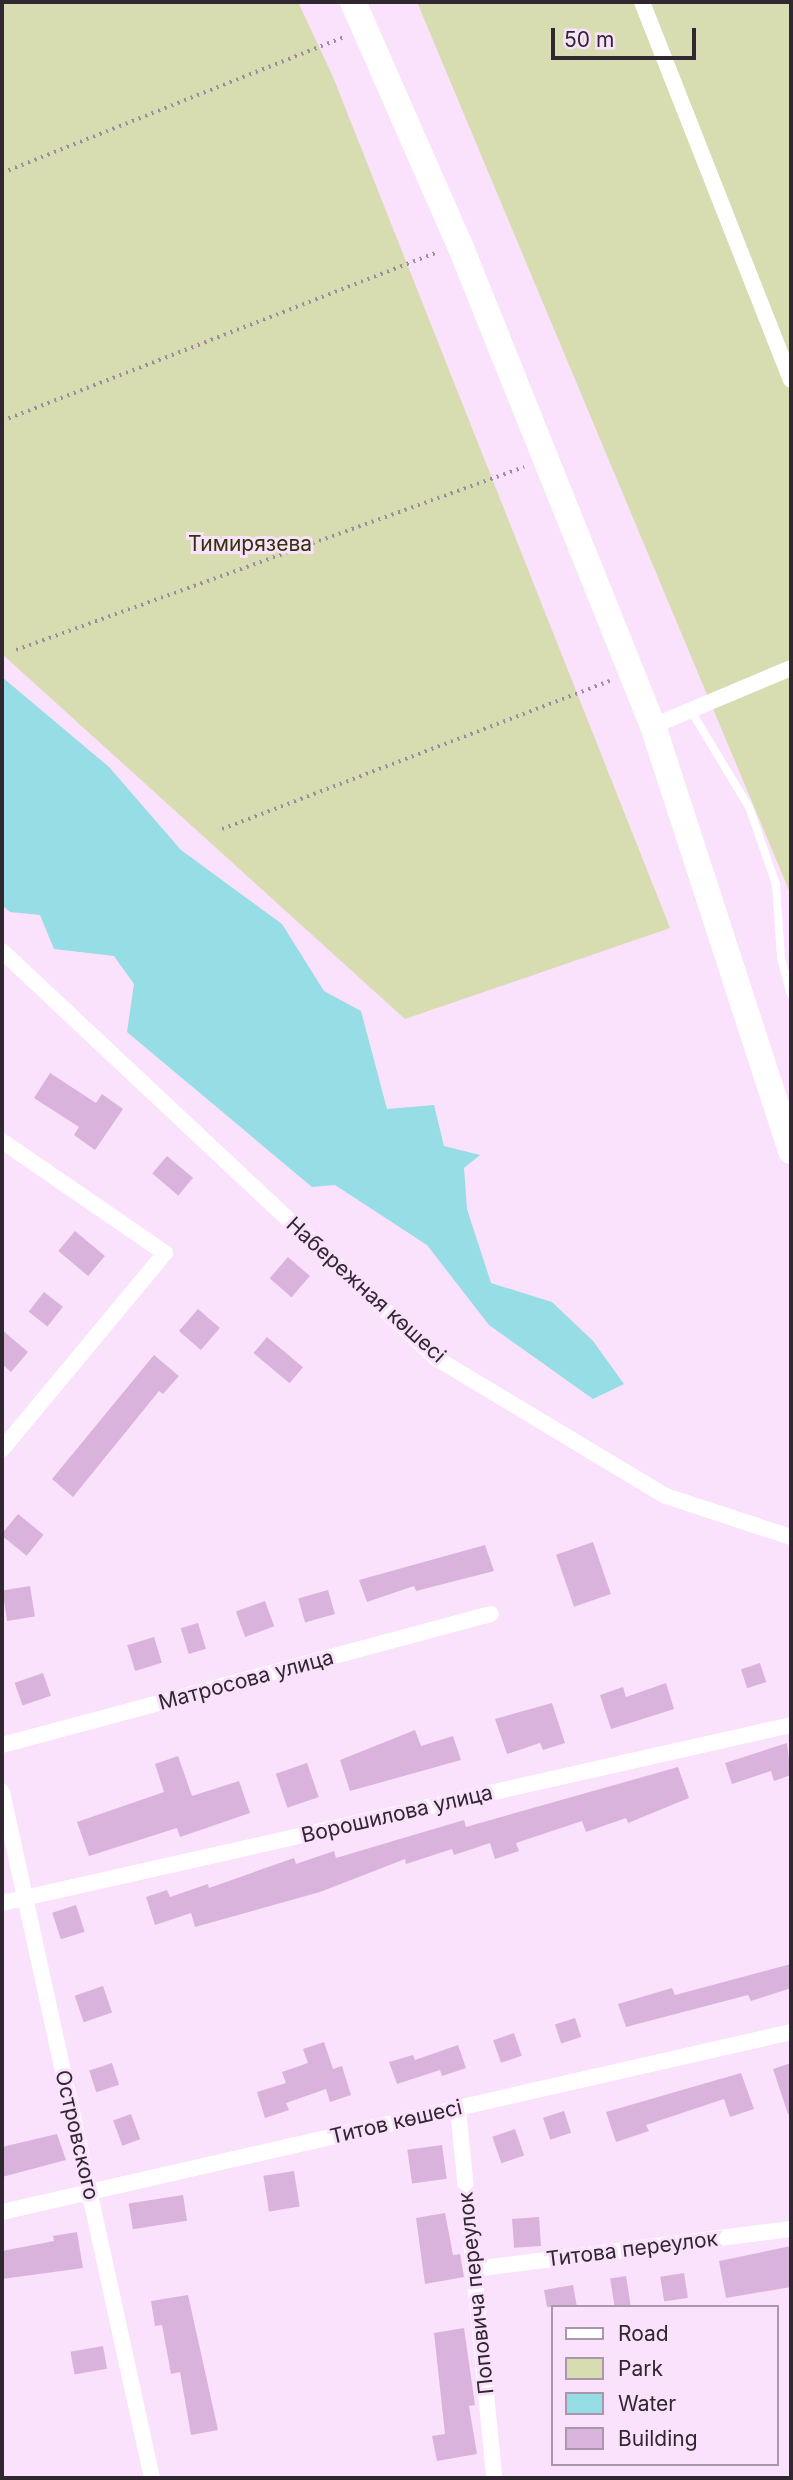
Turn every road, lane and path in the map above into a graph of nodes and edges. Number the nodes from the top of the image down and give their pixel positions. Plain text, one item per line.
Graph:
1 (353, 2) edge
2 (642, 2) edge
3 (365, 28) junction
4 (2, 173) edge
5 (459, 243) junction
6 (791, 380) edge
7 (2, 421) edge
8 (546, 460) junction
9 (16, 650) dead end
10 (791, 668) edge
11 (632, 673) junction
12 (691, 711) junction
13 (653, 726) junction
14 (222, 829) dead end
15 (2, 951) edge
16 (791, 995) edge
17 (2, 1141) edge
18 (791, 1151) edge
19 (2, 1449) edge
20 (791, 1537) edge
21 (491, 1614) dead end
22 (791, 1725) edge
23 (2, 1745) edge
24 (2, 1792) edge
25 (24, 1898) junction
26 (2, 1903) edge
27 (791, 2032) edge
28 (458, 2108) junction
29 (89, 2191) junction
30 (2, 2212) edge
31 (791, 2229) edge
32 (474, 2269) junction
33 (152, 2478) edge
34 (494, 2478) edge

1 - 3 highway
2 - 6 street
3 - 4 path
3 - 5 highway
5 - 7 path
5 - 8 highway
8 - 9 path
8 - 11 highway
10 - 12 street
11 - 13 highway
11 - 14 path
12 - 13 street
12 - 16 lane
13 - 18 highway
15 - 20 street, Набережная көшесі
17 - 19 street
21 - 23 street, Матросова улица
22 - 25 street, Ворошилова улица
24 - 25 street, Островского
25 - 26 street, Ворошилова улица
25 - 29 street, Островского
27 - 28 street, Титов көшесі
28 - 29 street, Титов көшесі
28 - 32 street, Поповича переулок
29 - 30 street, Титов көшесі
29 - 33 street, Островского
31 - 32 street, Титова переулок
32 - 34 street, Поповича переулок

